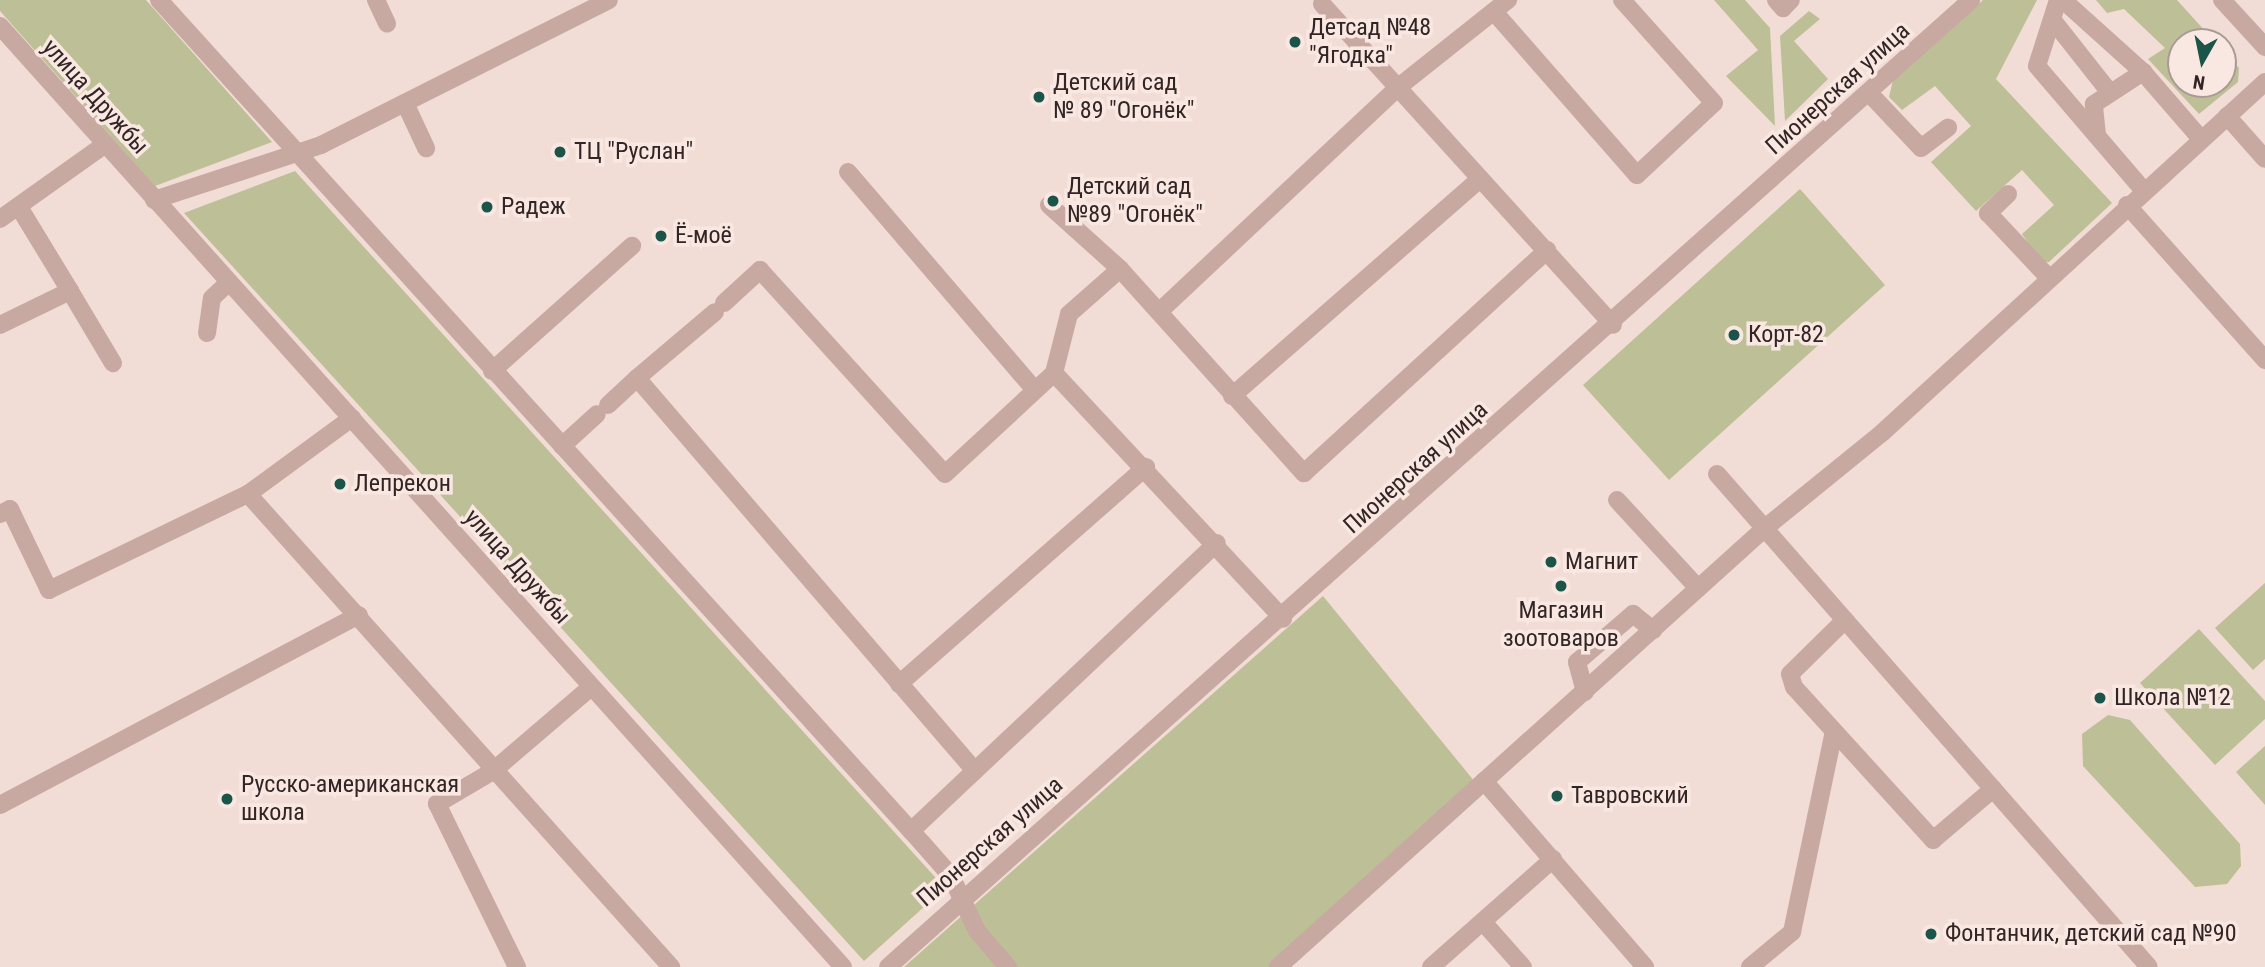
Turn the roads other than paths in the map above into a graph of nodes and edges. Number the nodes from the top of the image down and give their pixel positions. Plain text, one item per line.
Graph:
1 (159, 0) edge
2 (376, 0) edge
3 (609, 0) edge
4 (1508, 0) edge
5 (1622, 0) edge
6 (1776, 0) edge
7 (1791, 0) edge
8 (1971, 0) edge
9 (2061, 0) edge
10 (2222, 0) edge
11 (1322, 4) dead end
12 (1496, 14) junction
13 (2055, 23) junction
14 (387, 24) dead end
15 (0, 26) edge
16 (2265, 47) edge
17 (2143, 72) junction
18 (2265, 82) edge
19 (1401, 85) junction
20 (2108, 90) junction
21 (1870, 94) junction
22 (405, 103) junction
23 (2227, 116) junction
24 (1948, 128) dead end
25 (2098, 138) junction
26 (2201, 139) junction
27 (104, 145) junction
28 (426, 148) dead end
29 (297, 152) junction
30 (2265, 159) edge
31 (848, 172) dead end
32 (1480, 179) junction
33 (2144, 191) junction
34 (2008, 194) dead end
35 (155, 200) junction
36 (1049, 205) dead end
37 (2127, 205) junction
38 (19, 207) junction
39 (0, 219) edge
40 (632, 246) dead end
41 (1547, 250) junction
42 (1120, 269) junction
43 (2049, 278) junction
44 (228, 283) junction
45 (70, 291) junction
46 (1161, 310) junction
47 (0, 325) edge
48 (1613, 325) junction
49 (207, 333) dead end
50 (2265, 360) edge
51 (114, 363) dead end
52 (492, 371) junction
53 (1054, 373) junction
54 (637, 378) junction
55 (1035, 390) junction
56 (1232, 396) junction
57 (352, 418) junction
58 (562, 446) junction
59 (1146, 467) junction
60 (1717, 474) dead end
61 (248, 494) junction
62 (1617, 499) dead end
63 (0, 514) edge
64 (1765, 528) junction
65 (1217, 543) junction
66 (1699, 588) junction
67 (359, 615) junction
68 (1283, 619) junction
69 (1845, 620) junction
70 (1653, 630) junction
71 (899, 684) junction
72 (591, 687) junction
73 (1585, 692) junction
74 (1833, 731) junction
75 (493, 771) junction
76 (975, 771) junction
77 (1484, 781) junction
78 (1993, 789) junction
79 (0, 804) edge
80 (911, 831) junction
81 (1553, 859) junction
82 (961, 899) junction
83 (1483, 922) junction
84 (517, 967) edge
85 (671, 967) edge
86 (843, 967) edge
87 (888, 967) edge
88 (1008, 967) edge
89 (1278, 967) edge
90 (1431, 967) edge
91 (1523, 967) edge
92 (1646, 967) edge
93 (1750, 967) edge
94 (2148, 967) edge

1 - 29 street
2 - 14 street
3 - 22 street
4 - 12 street
5 - 12 street
6 - 7 street
8 - 21 street, Пионерская улица
9 - 13 street
9 - 17 street
10 - 16 street
11 - 19 street
12 - 19 street
13 - 20 street
13 - 25 street
15 - 27 street, улица Дружбы
17 - 20 street
17 - 26 street
18 - 23 street
19 - 32 street
19 - 46 street
20 - 25 street
21 - 24 street
21 - 48 street, Пионерская улица
22 - 28 street
22 - 29 street
23 - 26 street
23 - 30 street
25 - 33 street
26 - 33 street
27 - 35 street, улица Дружбы
27 - 38 street
29 - 35 street
29 - 52 street
31 - 55 street
32 - 41 street
32 - 56 street
33 - 37 street
34 - 43 street
35 - 44 street, улица Дружбы
36 - 42 street
37 - 43 street
37 - 50 street
38 - 39 street
38 - 45 street
40 - 52 street
41 - 48 street
41 - 56 street
42 - 46 street
42 - 53 street
43 - 64 street
44 - 49 street
44 - 57 street, улица Дружбы
45 - 47 street
45 - 51 street
46 - 56 street
48 - 68 street, Пионерская улица
52 - 58 street
53 - 55 street
53 - 59 street
54 - 55 street
54 - 58 street
54 - 71 street
57 - 61 street
57 - 72 street, улица Дружбы
58 - 80 street
59 - 65 street
59 - 71 street
60 - 64 street
61 - 63 street
61 - 67 street
62 - 66 street
64 - 66 street
64 - 69 street
65 - 68 street
65 - 76 street
66 - 70 street
67 - 75 street
67 - 79 street
68 - 82 street, Пионерская улица
69 - 74 street
69 - 78 street
70 - 73 street
70 - 73 street
71 - 76 street
72 - 75 street
72 - 86 street, улица Дружбы
73 - 77 street
74 - 78 street
74 - 93 street
75 - 84 street
75 - 85 street
76 - 80 street
77 - 81 street
77 - 89 street
78 - 94 street
80 - 82 street
81 - 83 street
81 - 92 street
82 - 87 street, Пионерская улица
82 - 88 street
83 - 90 street
83 - 91 street

